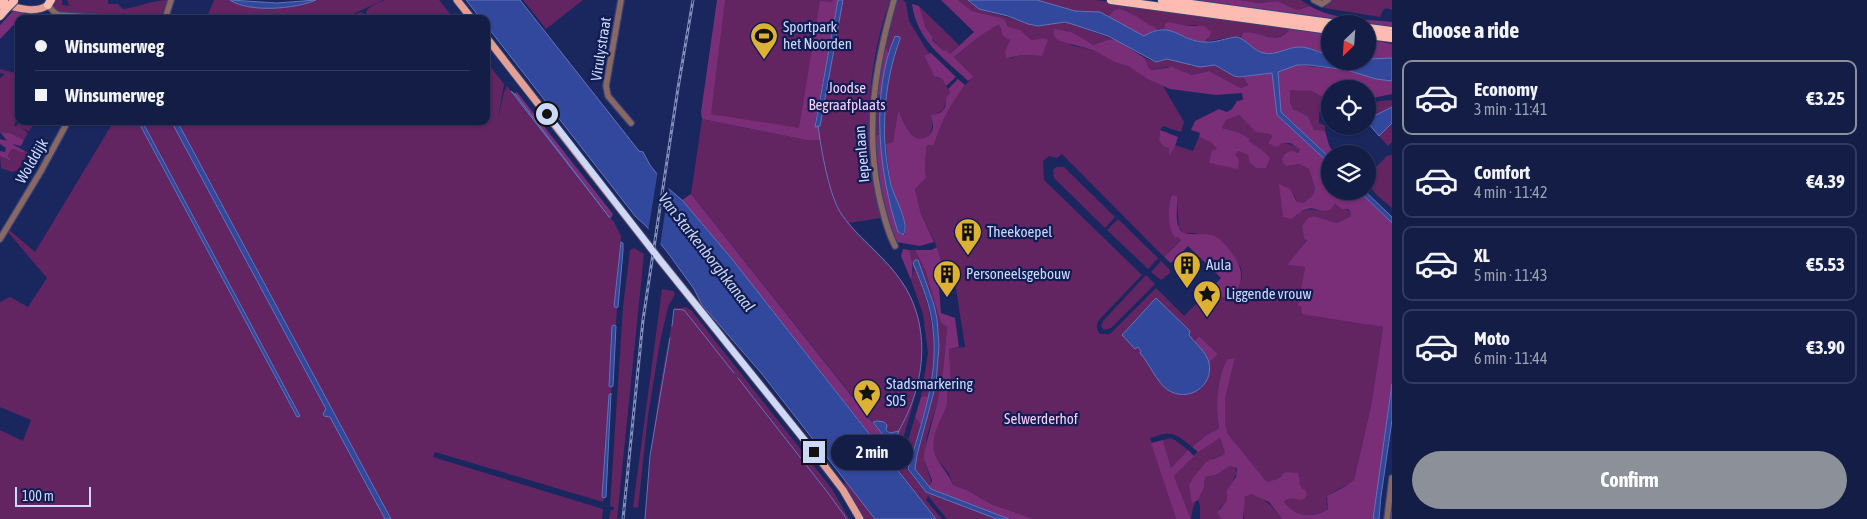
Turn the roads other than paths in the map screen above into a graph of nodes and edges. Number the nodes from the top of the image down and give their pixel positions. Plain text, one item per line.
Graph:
1 (4, 0) edge
2 (171, 0) edge
3 (458, 0) edge
4 (621, 0) edge
5 (894, 0) edge
6 (1111, 0) edge
7 (1162, 0) edge
8 (1314, 0) edge
9 (1328, 0) edge
10 (15, 1) edge
11 (49, 2) edge
12 (2, 6) edge
13 (71, 15) edge
14 (166, 15) edge
15 (469, 15) edge
16 (0, 16) edge
17 (1321, 22) edge
18 (1321, 29) edge
19 (1376, 29) edge
20 (1392, 31) edge
21 (1376, 36) edge
22 (1392, 38) edge
23 (490, 41) edge
24 (631, 123) dead end
25 (66, 125) edge
26 (0, 239) edge
27 (895, 246) dead end
28 (1392, 478) edge
29 (860, 519) edge
30 (1387, 519) edge

1 - 12 highway, bridge
2 - 14 street
3 - 15 main road
4 - 24 street, Virulystraat
5 - 27 street, Iepenlaan
6 - 18 highway
7 - 17 highway
8 - 9 street
10 - 12 highway, bridge
11 - 12 main road
11 - 13 street
12 - 16 highway
19 - 20 highway
21 - 22 highway
23 - 29 main road
25 - 26 street, Wolddijk
28 - 30 street

